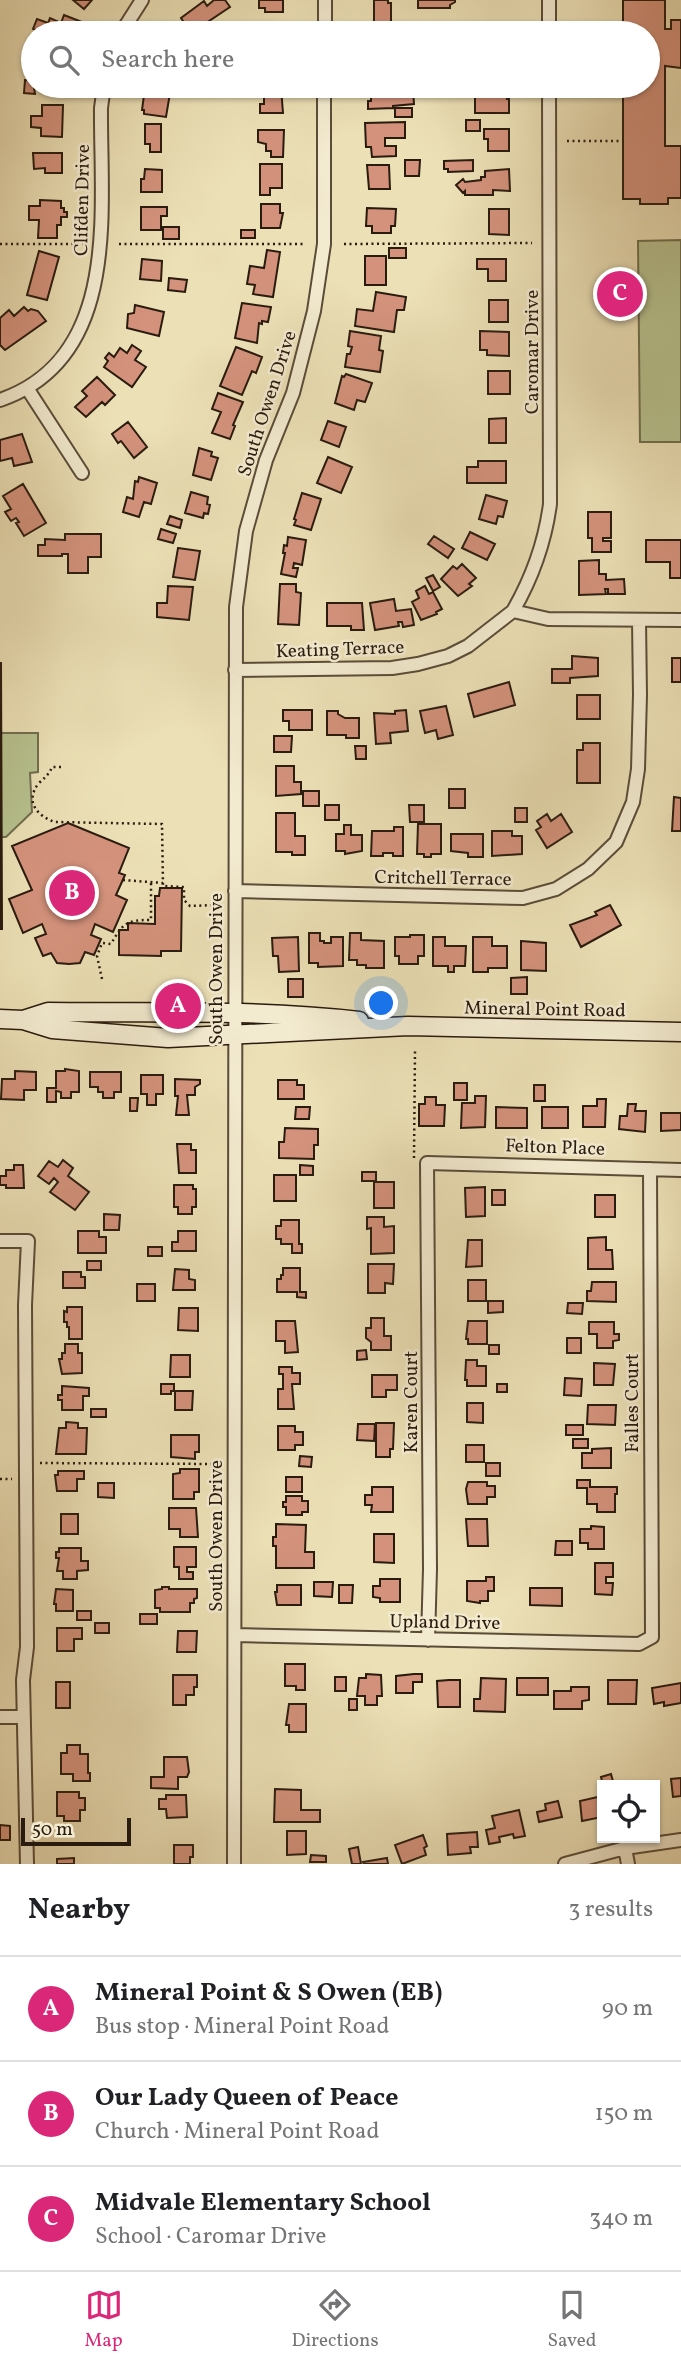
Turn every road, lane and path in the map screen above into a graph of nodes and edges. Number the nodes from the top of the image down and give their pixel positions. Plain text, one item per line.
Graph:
1 (142, 0) edge
2 (325, 0) edge
3 (549, 0) edge
4 (129, 21) edge
5 (325, 21) edge
6 (549, 21) edge
7 (102, 98) edge
8 (324, 98) edge
9 (549, 98) edge
10 (567, 141) dead end
11 (623, 141) dead end
12 (532, 243) dead end
13 (0, 244) edge
14 (89, 244) dead end
15 (119, 244) dead end
16 (304, 244) dead end
17 (344, 244) dead end
18 (27, 388) junction
19 (0, 400) edge
20 (82, 473) dead end
21 (513, 611) junction
22 (639, 620) junction
23 (681, 620) edge
24 (235, 670) junction
25 (61, 766) dead end
26 (123, 880) dead end
27 (151, 883) junction
28 (163, 883) junction
29 (234, 891) junction
30 (215, 905) dead end
31 (102, 979) dead end
32 (234, 1013) junction
33 (0, 1019) edge
34 (23, 1020) junction
35 (408, 1026) junction
36 (681, 1032) edge
37 (234, 1036) junction
38 (415, 1051) dead end
39 (427, 1163) junction
40 (650, 1169) junction
41 (681, 1170) edge
42 (0, 1241) edge
43 (25, 1462) junction
44 (215, 1464) dead end
45 (235, 1635) junction
46 (652, 1637) joint
47 (428, 1640) junction
48 (0, 1717) edge
49 (23, 1717) junction
50 (681, 1840) edge
51 (625, 1848) junction
52 (27, 1864) edge
53 (234, 1864) edge
54 (565, 1864) edge
55 (628, 1864) edge

1 - 4 street
2 - 5 street
3 - 6 street
7 - 18 street, Clifden Drive
8 - 24 street, South Owen Drive
9 - 21 street, Caromar Drive
10 - 11 path
12 - 17 path
13 - 14 path
15 - 16 path
18 - 19 street, Clifden Drive
18 - 20 street
21 - 22 street
21 - 24 street, Keating Terrace
22 - 23 street
22 - 29 street, Critchell Terrace
24 - 29 street, South Owen Drive
25 - 28 path
26 - 27 path
27 - 28 path
27 - 31 path
28 - 30 path
29 - 32 street, South Owen Drive
32 - 34 main road, Mineral Point Road
32 - 35 main road, Mineral Point Road
32 - 37 street, South Owen Drive
33 - 34 main road, Mineral Point Road
34 - 37 main road, Mineral Point Road
35 - 36 main road, Mineral Point Road
35 - 37 main road, Mineral Point Road
37 - 45 street, South Owen Drive
38 - 39 path
39 - 40 street, Felton Place
39 - 47 street, Karen Court
40 - 41 street, Felton Place
40 - 46 street, Falles Court
42 - 43 street
43 - 44 path
43 - 49 street
45 - 47 street, Upland Drive
45 - 53 street, South Owen Drive
46 - 47 street, Upland Drive
48 - 49 street
49 - 52 street
50 - 51 street
51 - 54 street
51 - 55 street

